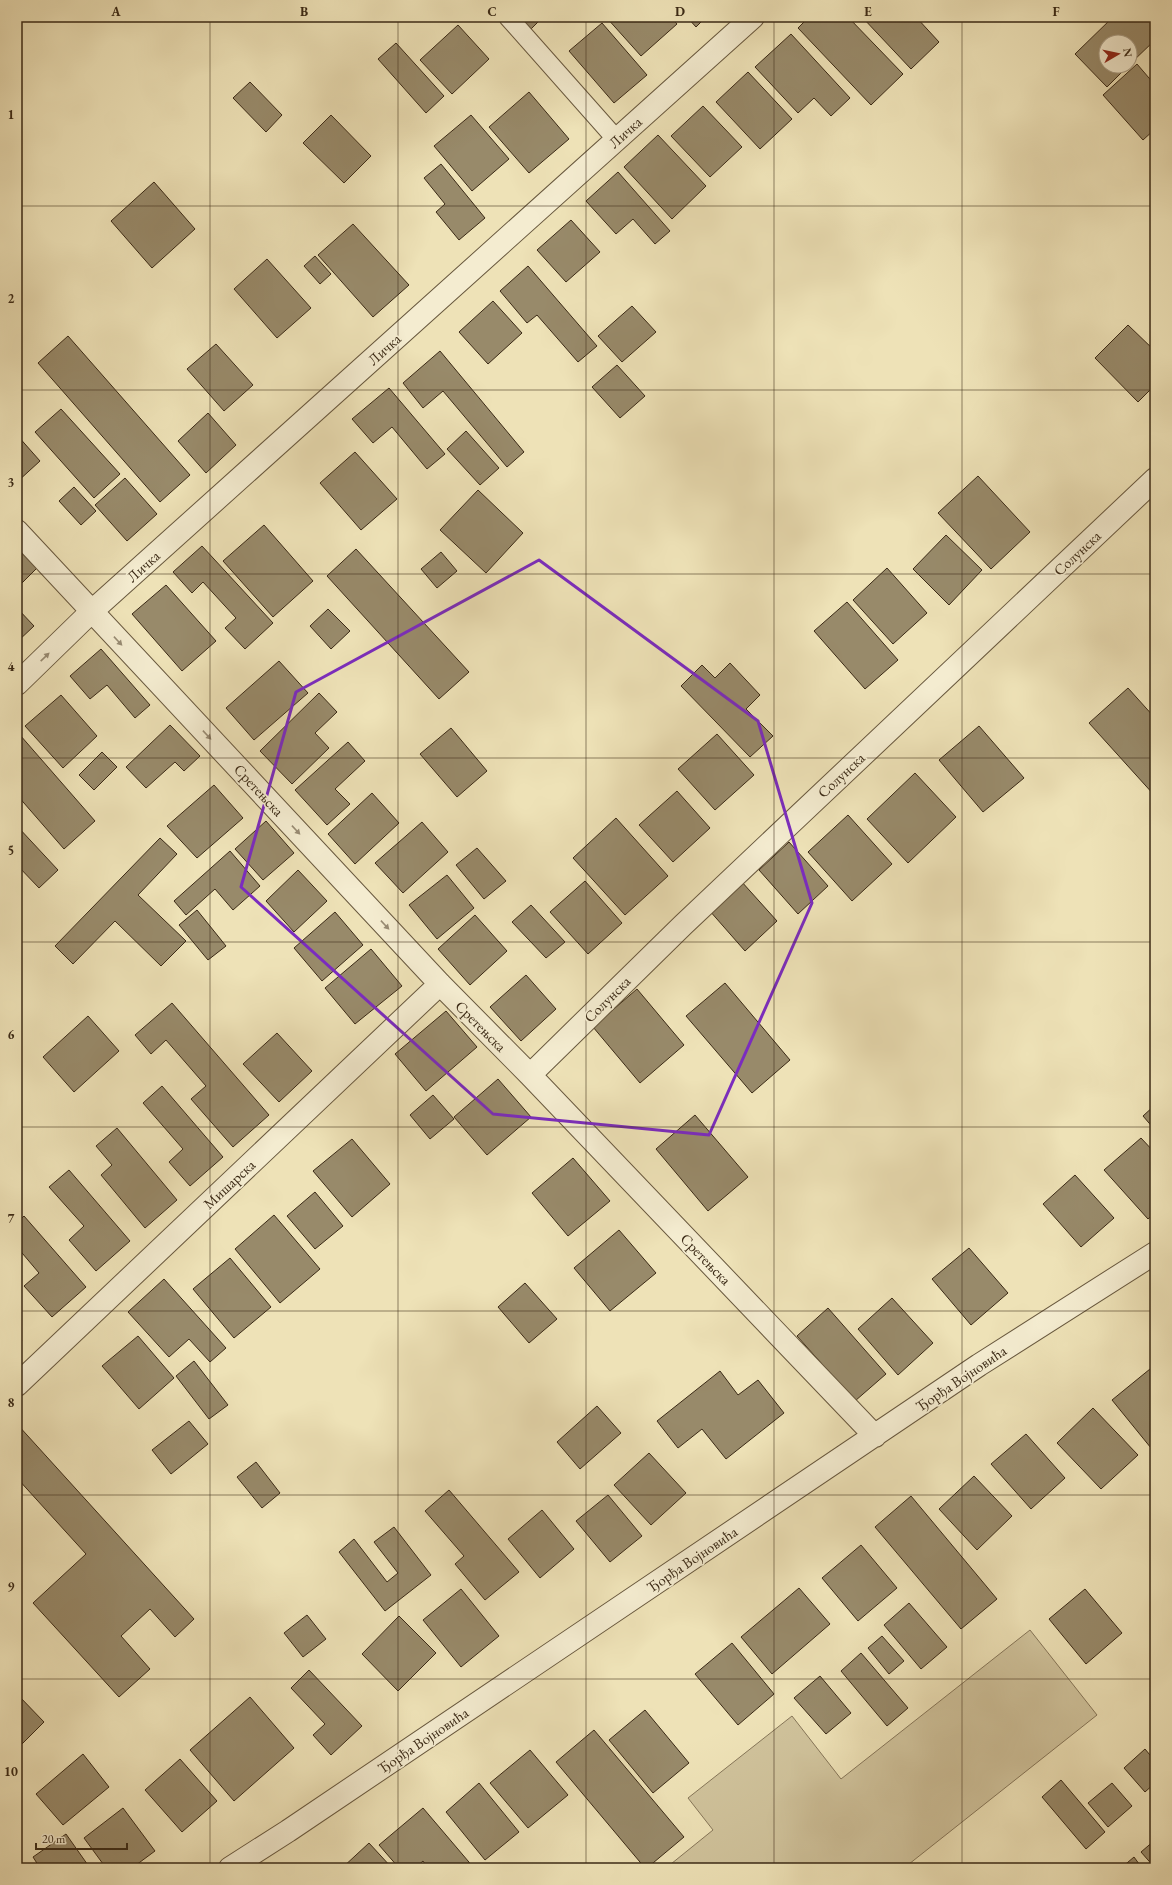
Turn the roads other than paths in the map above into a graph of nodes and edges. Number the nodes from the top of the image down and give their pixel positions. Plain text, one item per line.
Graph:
1 (508, 17) edge
2 (753, 17) edge
3 (616, 140) junction
4 (1155, 479) edge
5 (17, 531) edge
6 (91, 612) junction
7 (17, 684) edge
8 (440, 984) junction
9 (530, 1075) junction
10 (1155, 1253) edge
11 (17, 1384) edge
12 (875, 1436) junction
13 (230, 1868) edge

1 - 3 lane
2 - 3 street, Личка
3 - 6 street, Личка
4 - 9 street, Солунска
5 - 6 street, Сретењска
7 -> 6 street, Личка
6 -> 8 street, Сретењска
8 - 9 street, Сретењска
8 - 11 street, Мишарска
9 - 12 street, Сретењска
10 - 12 street, Ђорђа Војновића
12 - 13 street, Ђорђа Војновића

